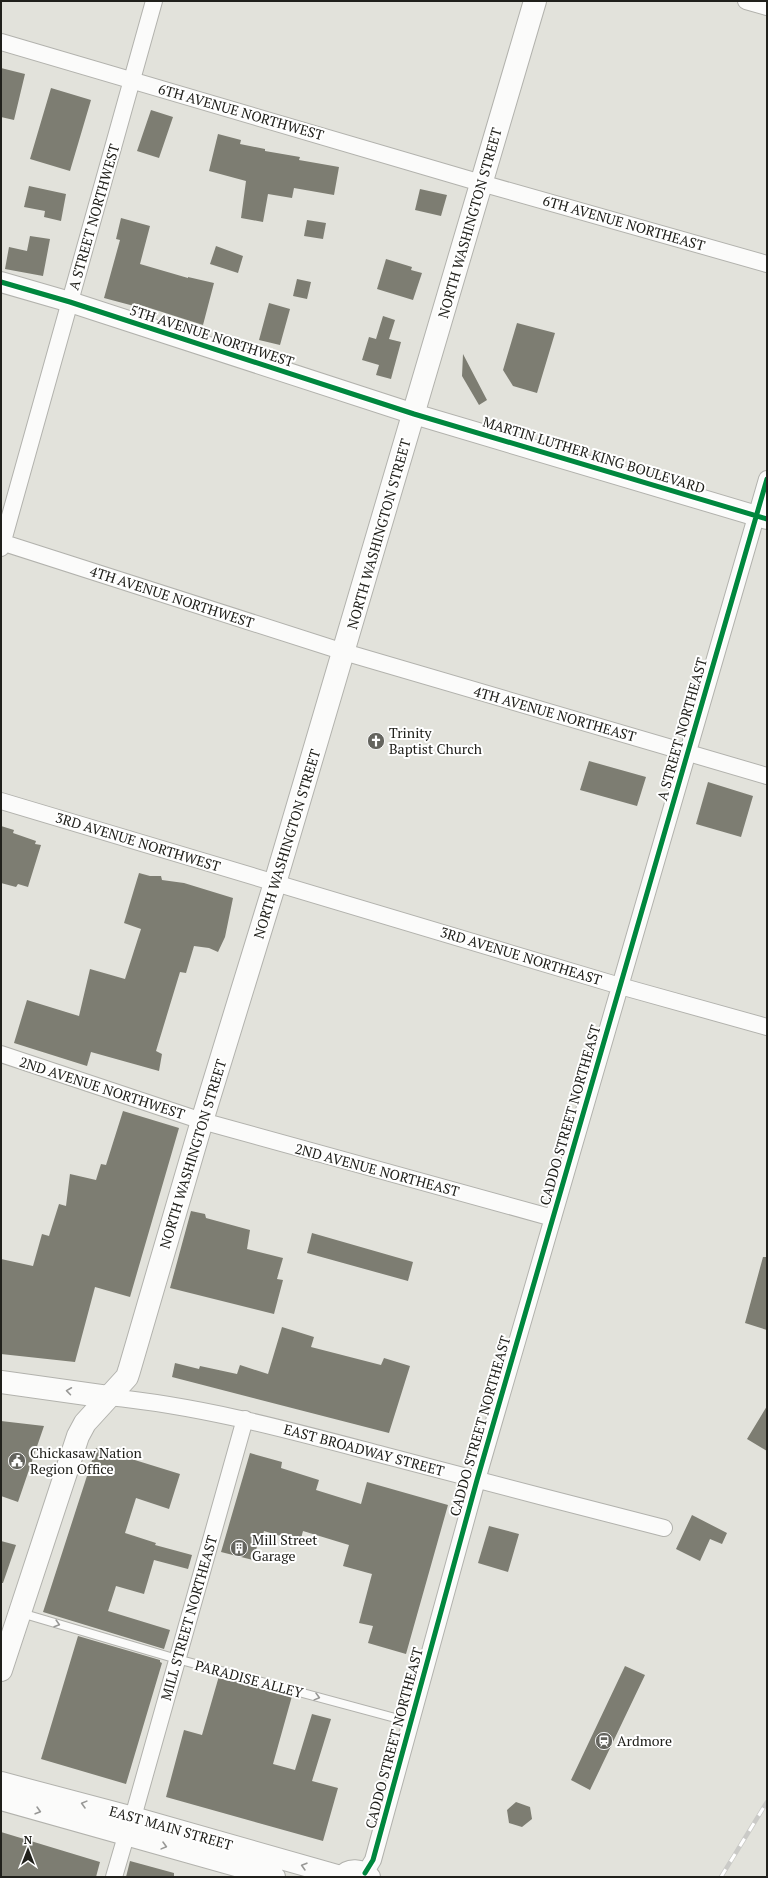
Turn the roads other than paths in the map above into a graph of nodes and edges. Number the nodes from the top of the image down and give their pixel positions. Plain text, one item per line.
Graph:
1 (154, 1) edge
2 (535, 1) edge
3 (746, 1) edge
4 (767, 7) edge
5 (1, 42) edge
6 (132, 79) junction
7 (481, 183) junction
8 (767, 264) edge
9 (1, 282) edge
10 (70, 302) junction
11 (414, 414) junction
12 (767, 479) edge
13 (762, 518) edge
14 (2, 544) edge
15 (344, 652) junction
16 (688, 753) junction
17 (767, 776) edge
18 (1, 801) edge
19 (275, 883) junction
20 (620, 986) junction
21 (767, 1027) edge
22 (1, 1054) edge
23 (202, 1121) junction
24 (553, 1218) junction
25 (1, 1382) edge
26 (108, 1397) junction
27 (245, 1419) junction
28 (477, 1480) junction
29 (664, 1528) dead end
30 (20, 1612) junction
31 (178, 1659) junction
32 (1, 1670) edge
33 (410, 1722) junction
34 (1, 1782) edge
35 (1, 1800) edge
36 (133, 1817) junction
37 (126, 1836) junction
38 (368, 1875) edge
39 (114, 1877) edge
40 (275, 1877) edge
41 (341, 1877) edge

1 - 6 street, A STREET NORTHWEST
2 - 7 main road, NORTH WASHINGTON STREET
3 - 4 street
5 - 6 street, 6TH AVENUE NORTHWEST
6 - 7 street, 6TH AVENUE NORTHWEST
6 - 10 street, A STREET NORTHWEST
7 - 8 street, 6TH AVENUE NORTHEAST
7 - 11 main road, NORTH WASHINGTON STREET
9 - 10 street, 5TH AVENUE NORTHWEST
10 - 11 street, 5TH AVENUE NORTHWEST
10 - 14 street, A STREET NORTHWEST
11 - 13 street, MARTIN LUTHER KING BOULEVARD
11 - 15 main road, NORTH WASHINGTON STREET
12 - 13 street, A STREET NORTHEAST
13 - 16 street, A STREET NORTHEAST
14 - 15 street, 4TH AVENUE NORTHWEST
15 - 16 street, 4TH AVENUE NORTHEAST
15 - 19 main road, NORTH WASHINGTON STREET
16 - 17 street, 4TH AVENUE NORTHEAST
16 - 20 street, A STREET NORTHEAST
18 - 19 street, 3RD AVENUE NORTHWEST
19 - 20 street, 3RD AVENUE NORTHEAST
19 - 23 main road, NORTH WASHINGTON STREET
20 - 21 street, 3RD AVENUE NORTHEAST
20 - 24 street, CADDO STREET NORTHEAST
22 - 23 street, 2ND AVENUE NORTHWEST
23 - 24 street, 2ND AVENUE NORTHEAST
23 - 26 main road, NORTH WASHINGTON STREET
24 - 28 street, CADDO STREET NORTHEAST
26 -> 25 main road
26 - 27 street, EAST BROADWAY STREET
26 - 30 main road, NORTH WASHINGTON STREET
27 - 28 street, EAST BROADWAY STREET
27 - 31 street, MILL STREET NORTHEAST
28 - 29 street, EAST BROADWAY STREET
28 - 33 street, CADDO STREET NORTHEAST
30 -> 31 lane, PARADISE ALLEY
30 - 32 main road, NORTH WASHINGTON STREET
31 -> 33 lane, PARADISE ALLEY
31 - 36 street, MILL STREET NORTHEAST
33 - 38 street, CADDO STREET NORTHEAST
36 -> 34 street, EAST MAIN STREET
35 -> 37 street, EAST MAIN STREET
41 -> 36 street, EAST MAIN STREET
37 - 39 street
37 -> 40 street, EAST MAIN STREET
38 - 41 street, EAST MAIN STREET

